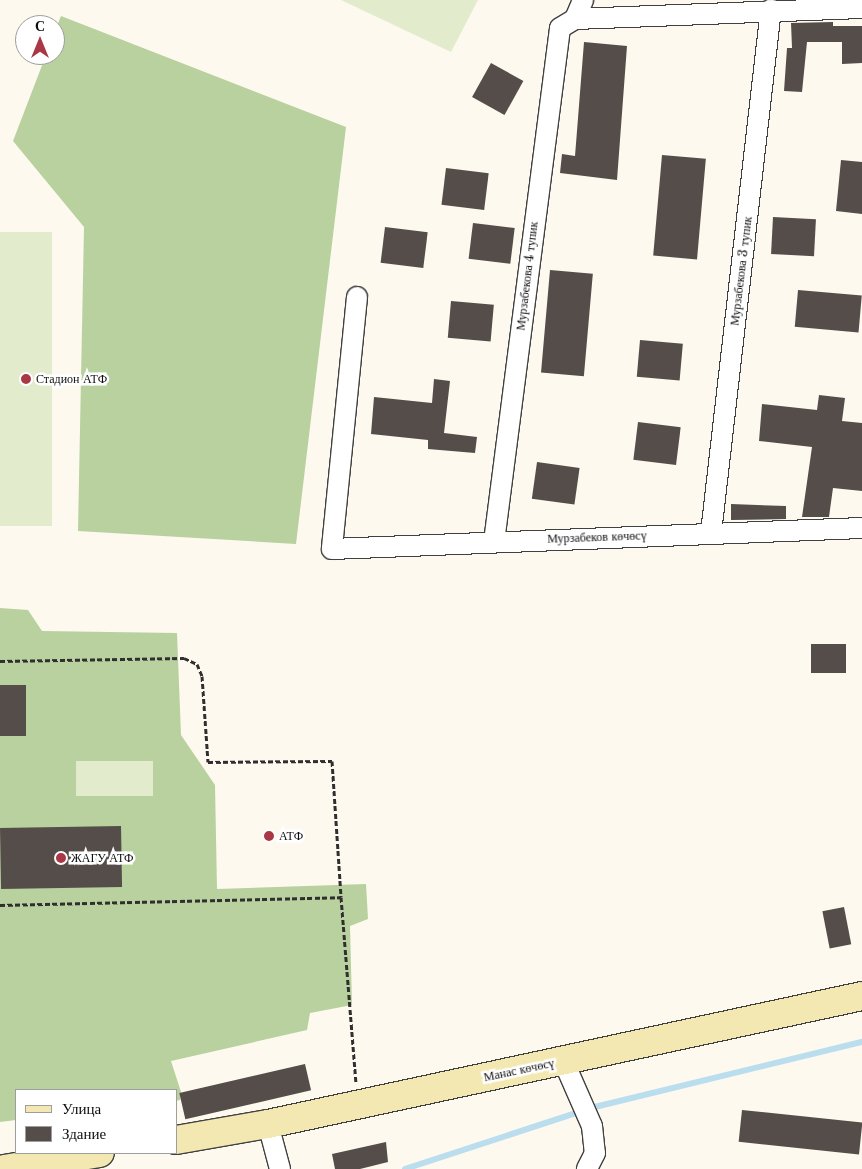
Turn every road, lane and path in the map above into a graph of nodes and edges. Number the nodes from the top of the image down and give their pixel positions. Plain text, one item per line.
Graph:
1 (583, 0) edge
2 (862, 8) edge
3 (771, 9) junction
4 (575, 20) junction
5 (357, 297) dead end
6 (862, 528) edge
7 (711, 533) junction
8 (494, 542) junction
9 (0, 661) edge
10 (341, 897) junction
11 (0, 905) edge
12 (862, 996) edge
13 (563, 1060) junction
14 (356, 1088) dead end
15 (268, 1124) junction
16 (178, 1140) edge
17 (94, 1154) edge
18 (4, 1169) edge
19 (280, 1169) edge
20 (587, 1169) edge

1 - 4 street
2 - 3 street
3 - 4 street
3 - 7 street, Мурзабекова 3 тупик
4 - 8 street, Мурзабекова 4 тупик
5 - 8 street, Мурзабеков көчөсү
6 - 7 street, Мурзабеков көчөсү
7 - 8 street, Мурзабеков көчөсү
9 - 10 path
10 - 11 path
10 - 14 path
12 - 13 main road, Манас көчөсү
13 - 15 main road, Манас көчөсү
13 - 20 street
15 - 16 main road, Манас көчөсү
15 - 19 street
17 - 18 main road

